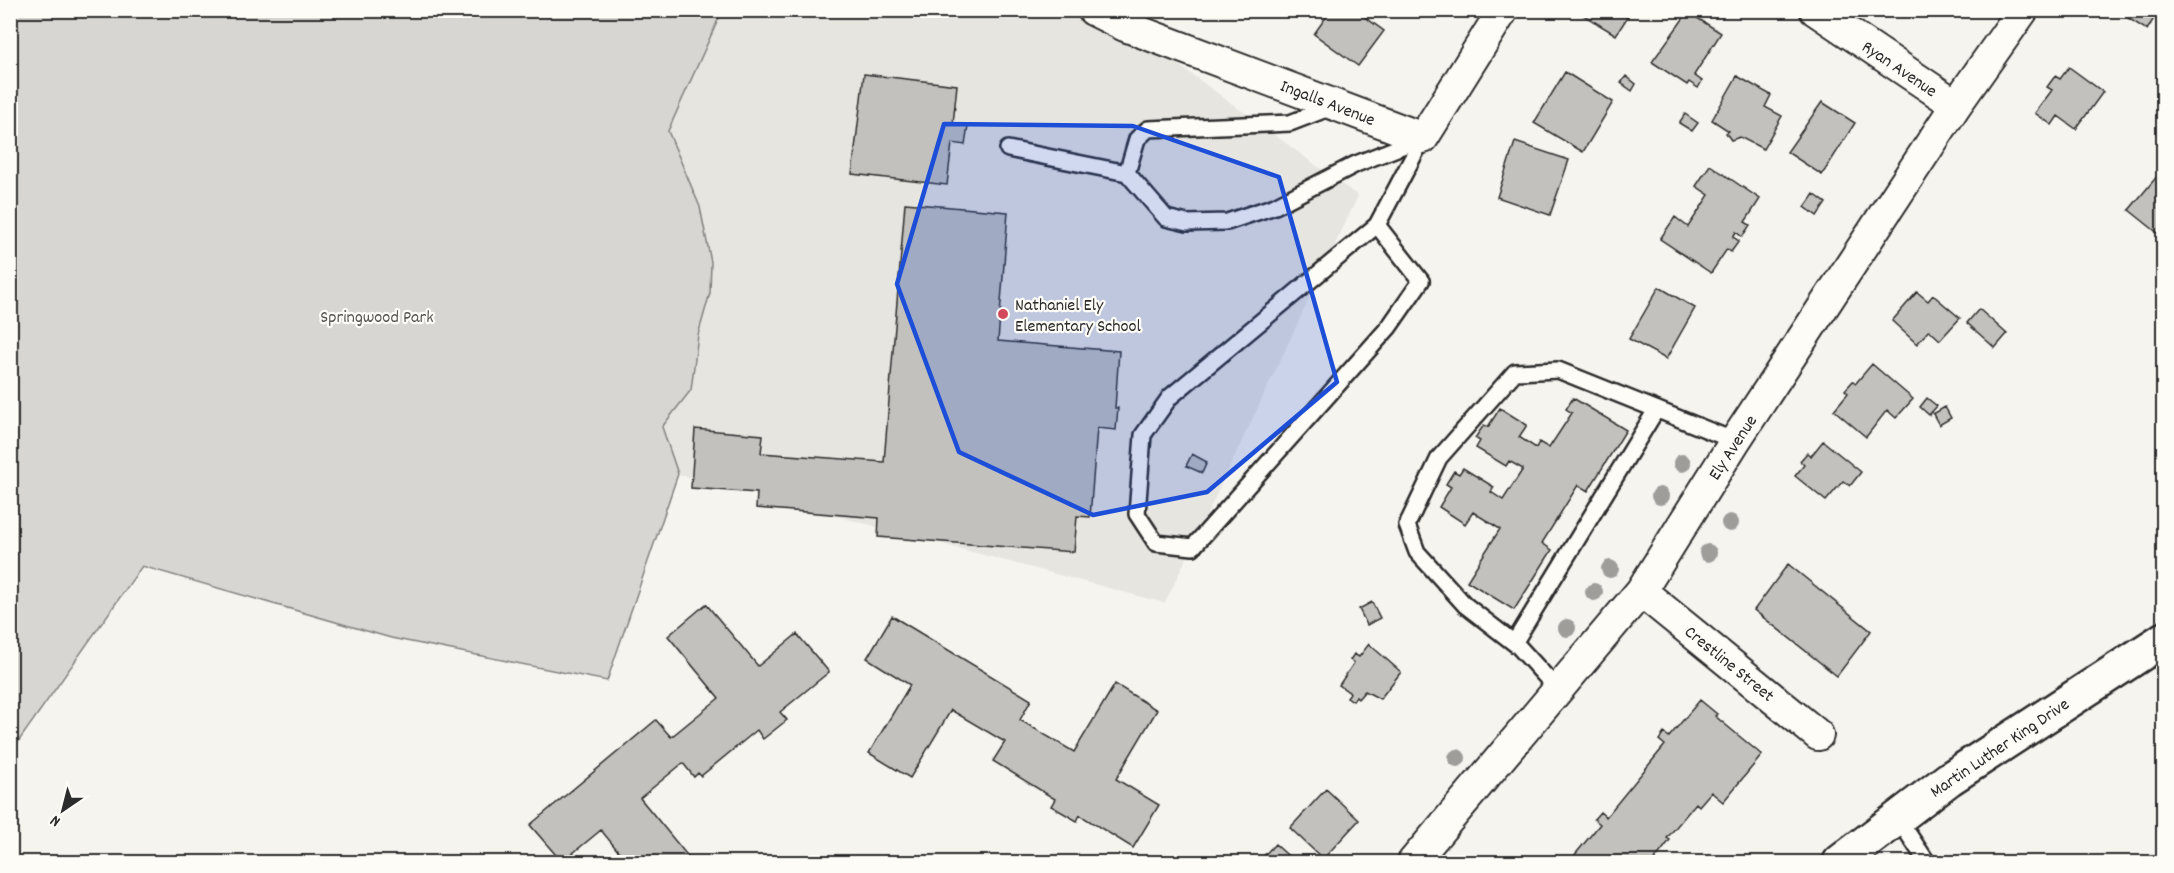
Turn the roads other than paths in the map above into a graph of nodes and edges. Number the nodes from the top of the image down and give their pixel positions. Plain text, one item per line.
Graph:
1 (1093, 10) edge
2 (1503, 10) edge
3 (1815, 10) edge
4 (2023, 10) edge
5 (1337, 105) junction
6 (1956, 105) junction
7 (1423, 138) junction
8 (1008, 148) dead end
9 (1127, 173) junction
10 (1377, 225) junction
11 (1656, 410) junction
12 (1735, 441) junction
13 (1641, 591) junction
14 (2163, 639) edge
15 (1514, 643) junction
16 (1558, 690) junction
17 (1818, 735) dead end
18 (1897, 817) junction
19 (1413, 862) edge
20 (1840, 862) edge
21 (1927, 862) edge

1 - 5 street, Ingalls Avenue
2 - 7 street
3 - 6 street, Ryan Avenue
4 - 6 street, Ely Avenue
5 - 7 street, Ingalls Avenue
5 - 9 lane
6 - 12 street, Ely Avenue
7 - 9 lane
7 - 10 lane
8 - 9 lane
10 - 10 lane
11 - 12 lane
11 - 15 lane
11 - 15 lane
12 - 13 street, Ely Avenue
13 - 16 street, Ely Avenue
13 - 17 street, Crestline Street
14 - 18 main road, Martin Luther King Drive
15 - 16 lane
16 - 19 street, Ely Avenue
18 - 20 main road, Martin Luther King Drive
18 - 21 lane

